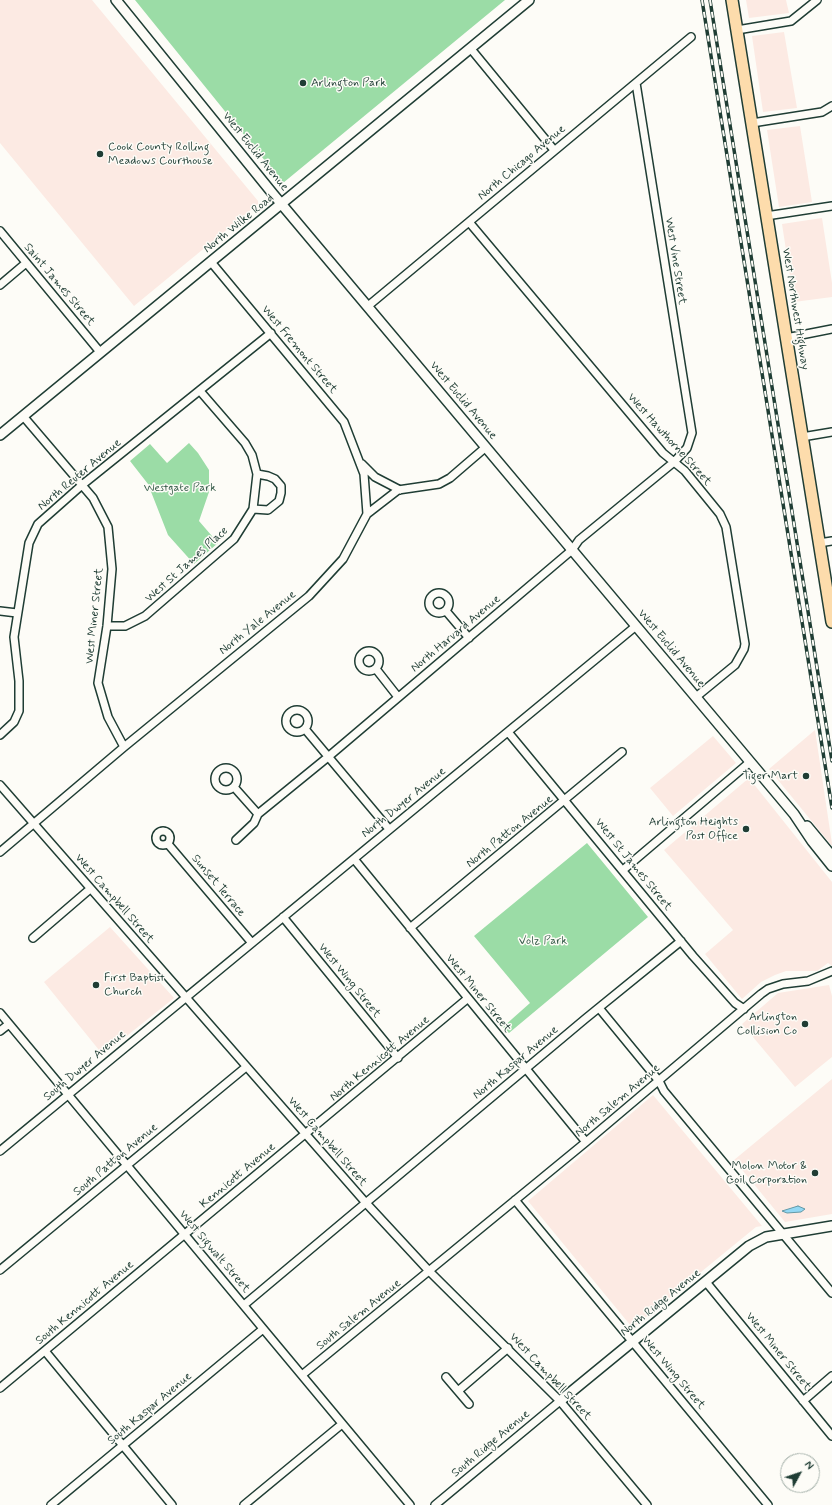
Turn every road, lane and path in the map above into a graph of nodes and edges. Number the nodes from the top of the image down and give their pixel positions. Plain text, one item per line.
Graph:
1 (116, 0) edge
2 (529, 0) edge
3 (732, 0) edge
4 (817, 0) edge
5 (737, 30) junction
6 (691, 37) dead end
7 (471, 49) junction
8 (636, 83) junction
9 (831, 109) edge
10 (752, 123) junction
11 (554, 150) junction
12 (282, 204) junction
13 (832, 206) edge
14 (766, 216) junction
15 (469, 222) junction
16 (0, 231) edge
17 (210, 262) junction
18 (26, 263) junction
19 (0, 285) edge
20 (368, 306) junction
21 (832, 329) edge
22 (271, 333) junction
23 (786, 338) junction
24 (100, 352) junction
25 (200, 390) junction
26 (23, 416) junction
27 (832, 432) edge
28 (0, 435) edge
29 (802, 437) junction
30 (690, 442) joint
31 (486, 447) junction
32 (359, 458) junction
33 (674, 462) junction
34 (257, 474) junction
35 (82, 485) junction
36 (400, 490) junction
37 (253, 509) junction
38 (367, 514) junction
39 (832, 541) edge
40 (819, 543) junction
41 (572, 550) junction
42 (0, 611) edge
43 (446, 611) dead end
44 (17, 613) junction
45 (832, 622) edge
46 (106, 626) junction
47 (636, 626) junction
48 (469, 638) junction
49 (376, 669) dead end
50 (398, 697) junction
51 (696, 697) junction
52 (305, 729) dead end
53 (508, 732) junction
54 (0, 735) edge
55 (124, 747) junction
56 (622, 752) dead end
57 (328, 757) junction
58 (750, 762) junction
59 (0, 785) edge
60 (234, 787) dead end
61 (566, 801) junction
62 (258, 814) junction
63 (794, 814) junction
64 (34, 823) junction
65 (389, 830) junction
66 (236, 840) dead end
67 (168, 844) dead end
68 (0, 852) edge
69 (832, 856) edge
70 (354, 859) junction
71 (832, 866) edge
72 (623, 870) junction
73 (90, 889) junction
74 (283, 917) junction
75 (410, 928) junction
76 (33, 938) dead end
77 (681, 941) junction
78 (252, 943) junction
79 (832, 971) edge
80 (185, 998) junction
81 (467, 999) junction
82 (599, 1008) junction
83 (744, 1009) junction
84 (0, 1014) edge
85 (9, 1024) junction
86 (0, 1031) edge
87 (398, 1058) junction
88 (246, 1067) junction
89 (525, 1070) junction
90 (659, 1081) junction
91 (68, 1095) junction
92 (306, 1135) junction
93 (586, 1142) junction
94 (0, 1151) edge
95 (127, 1165) junction
96 (515, 1200) junction
97 (366, 1203) junction
98 (832, 1226) edge
99 (782, 1233) junction
100 (185, 1234) junction
101 (0, 1270) edge
102 (429, 1271) junction
103 (706, 1282) junction
104 (832, 1293) edge
105 (244, 1305) junction
106 (263, 1329) junction
107 (632, 1341) junction
108 (508, 1348) junction
109 (45, 1351) junction
110 (302, 1375) junction
111 (832, 1376) edge
112 (446, 1377) dead end
113 (0, 1388) edge
114 (458, 1391) junction
115 (560, 1401) junction
116 (803, 1401) junction
117 (469, 1404) dead end
118 (342, 1424) junction
119 (832, 1436) edge
120 (122, 1446) junction
121 (51, 1505) edge
122 (172, 1505) edge
123 (244, 1505) edge
124 (410, 1505) edge
125 (436, 1505) edge
126 (647, 1505) edge
127 (768, 1505) edge

1 - 12 main road, West Euclid Avenue
2 - 7 main road, North Wilke Road
3 - 5 main road, West Northwest Highway
4 - 5 street
5 - 10 main road, West Northwest Highway
6 - 8 street, North Chicago Avenue
7 - 11 street
7 - 12 main road, North Wilke Road
8 - 11 street, North Chicago Avenue
8 - 30 street, West Vine Street
9 - 10 street
10 - 14 main road, West Northwest Highway
11 - 15 street, North Chicago Avenue
12 - 17 main road, North Wilke Road
12 - 20 main road, West Euclid Avenue
13 - 14 street
14 - 23 main road, West Northwest Highway
15 - 20 street, North Chicago Avenue
15 - 33 street, West Hawthorne Street
16 - 18 street, Saint James Street
17 - 22 street, West Fremont Street
17 - 24 main road, North Wilke Road
18 - 19 street
18 - 24 street, Saint James Street
20 - 31 main road, West Euclid Avenue
21 - 23 street
22 - 25 street, North Reuter Avenue
22 - 32 street, West Fremont Street
23 - 29 main road, West Northwest Highway
24 - 26 main road, North Wilke Road
25 - 34 street, West St James Place
25 - 35 street, North Reuter Avenue
26 - 28 main road, North Wilke Road
26 - 35 street, West Miner Street
27 - 29 street
29 - 40 main road, West Northwest Highway
30 - 33 street, North Harvard Avenue
31 - 36 street, North Yale Avenue
31 - 41 main road, West Euclid Avenue
32 - 36 street, West Fremont Street
32 - 38 street, West Fremont Street
33 - 41 street, North Harvard Avenue
33 - 51 street, West Hawthorne Street
34 - 37 street, West St James Place
34 - 37 street
35 - 44 street, North Reuter Avenue
35 - 46 street, West Miner Street
36 - 38 street, North Yale Avenue
37 - 46 street, West St James Place
38 - 55 street, North Yale Avenue
39 - 40 street
40 - 45 main road, West Northwest Highway
41 - 47 main road, West Euclid Avenue
41 - 48 street, North Harvard Avenue
42 - 44 street
43 - 48 street
44 - 54 street, North Reuter Avenue
46 - 55 street, West Miner Street
47 - 51 main road, West Euclid Avenue
47 - 53 street, North Dwyer Avenue
48 - 50 street, North Harvard Avenue
49 - 50 street
50 - 57 street, North Harvard Avenue
51 - 58 main road, West Euclid Avenue
52 - 57 street
53 - 61 street, West St James Street
53 - 65 street, North Dwyer Avenue
55 - 64 street, North Yale Avenue
56 - 61 street, North Patton Avenue
57 - 62 street, North Harvard Avenue
57 - 65 street
58 - 63 main road, West Euclid Avenue
58 - 72 street
59 - 64 street, West Campbell Street
60 - 62 street
61 - 72 street, West St James Street
61 - 75 street, North Patton Avenue
62 - 66 street, North Harvard Avenue
63 - 69 main road, West Euclid Avenue
63 - 71 main road, West Euclid Avenue
64 - 68 street, North Yale Avenue
64 - 73 street, West Campbell Street
65 - 70 street, North Dwyer Avenue
67 - 78 street, Sunset Terrace
70 - 74 street, North Dwyer Avenue
70 - 75 street, West Miner Street
72 - 77 street, West St James Street
73 - 76 street
73 - 80 street, West Campbell Street
74 - 78 street, North Dwyer Avenue
74 - 87 street, West Wing Street
75 - 81 street, West Miner Street
77 - 82 street, North Kaspar Avenue
77 - 83 street, West St James Street
78 - 80 street, North Dwyer Avenue
79 - 83 street, North Salem Avenue
80 - 88 street, West Campbell Street
80 - 91 street, South Dwyer Avenue
81 - 87 street, North Kennicott Avenue
81 - 89 street, West Miner Street
82 - 89 street, North Kaspar Avenue
82 - 90 street
83 - 90 street, North Salem Avenue
84 - 85 street, West Sigwalt Street
85 - 86 street
85 - 91 street, West Sigwalt Street
87 - 92 street, North Kennicott Avenue
88 - 92 street, West Campbell Street
88 - 95 street, South Patton Avenue
89 - 93 street, West Miner Street
89 - 97 street, North Kaspar Avenue
90 - 93 street, North Salem Avenue
90 - 99 street
91 - 94 street, South Dwyer Avenue
91 - 95 street, West Sigwalt Street
92 - 97 street, West Campbell Street
92 - 100 street, Kennicott Avenue
93 - 96 street, North Salem Avenue
95 - 100 street, West Sigwalt Street
95 - 101 street, South Patton Avenue
96 - 102 street, North Salem Avenue
96 - 107 street, West Wing Street
97 - 102 street, West Campbell Street
97 - 105 street
98 - 99 main road, North Ridge Avenue
99 - 103 main road, North Ridge Avenue
99 - 104 street
100 - 105 street, West Sigwalt Street
100 - 109 street, South Kennicott Avenue
102 - 108 street, West Campbell Street
102 - 110 street, South Salem Avenue
103 - 107 main road, North Ridge Avenue
103 - 116 street, West Miner Street
105 - 106 street, West Sigwalt Street
106 - 110 street, West Sigwalt Street
106 - 120 street, South Kaspar Avenue
107 - 115 main road, North Ridge Avenue
107 - 127 street, West Wing Street
108 - 114 street
108 - 115 street, West Campbell Street
109 - 113 street, South Kennicott Avenue
109 - 120 street
110 - 118 street, West Sigwalt Street
111 - 116 street
112 - 114 street
114 - 117 street
115 - 125 street, South Ridge Avenue
115 - 126 street, West Campbell Street
116 - 119 street, West Miner Street
118 - 123 street
118 - 124 street, West Sigwalt Street
120 - 121 street, South Kaspar Avenue
120 - 122 street

